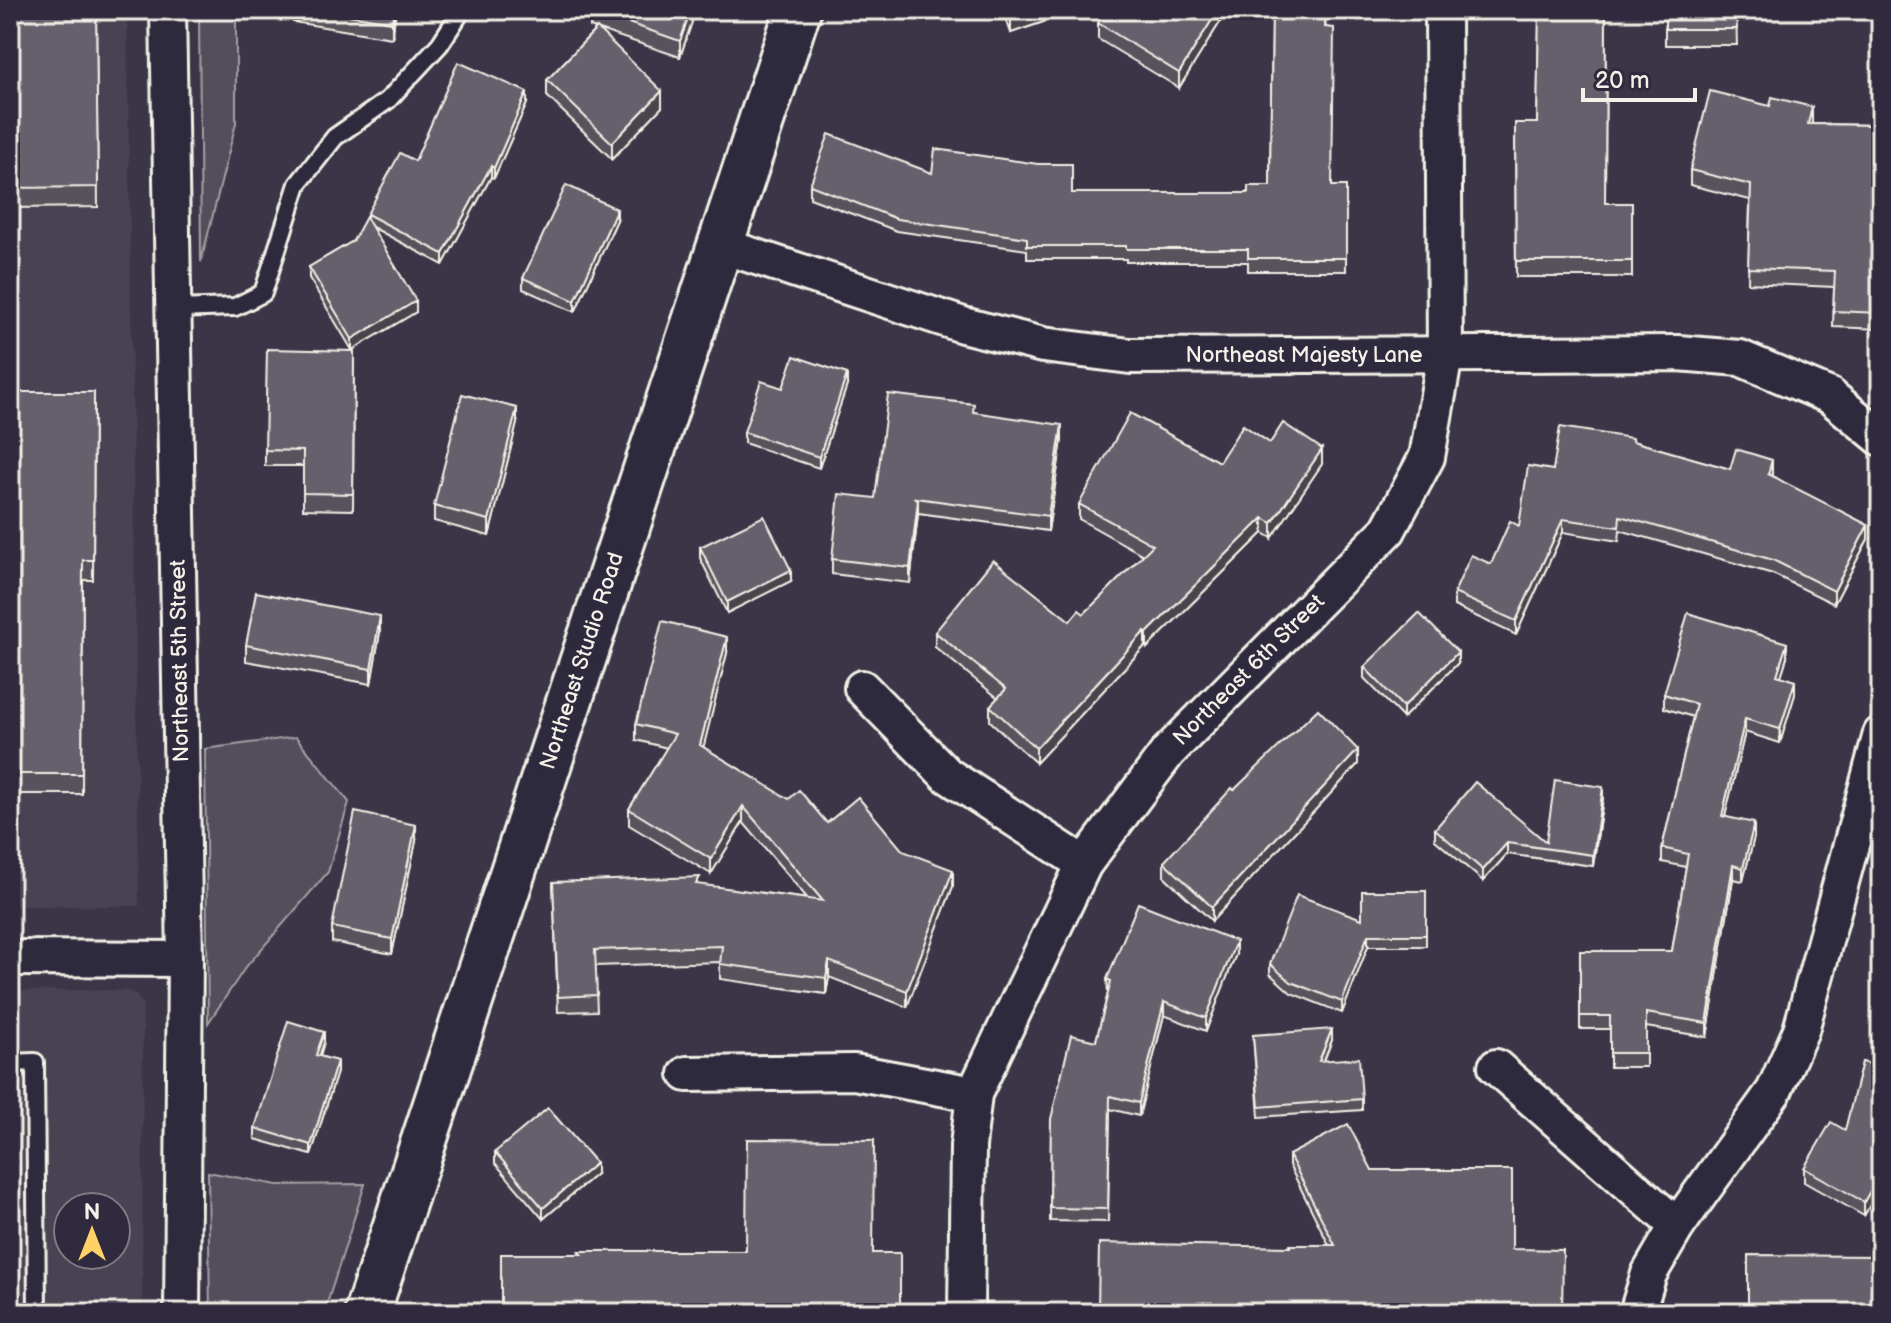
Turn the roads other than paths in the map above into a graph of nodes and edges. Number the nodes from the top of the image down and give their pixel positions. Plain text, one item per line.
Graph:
1 (168, 10) edge
2 (462, 10) edge
3 (798, 10) edge
4 (1443, 10) edge
5 (720, 245) junction
6 (175, 309) junction
7 (1445, 355) junction
8 (1881, 438) edge
9 (862, 688) dead end
10 (1881, 734) edge
11 (1084, 864) junction
12 (10, 958) edge
13 (185, 959) junction
14 (10, 1063) edge
15 (1496, 1067) dead end
16 (687, 1074) dead end
17 (974, 1094) junction
18 (1677, 1226) junction
19 (37, 1313) edge
20 (182, 1313) edge
21 (367, 1313) edge
22 (966, 1313) edge
23 (1637, 1313) edge

1 - 6 street, Northeast 5th Street
2 - 6 lane
3 - 5 street, Northeast Studio Road
4 - 7 street, Northeast 6th Street
5 - 7 street, Northeast Majesty Lane
5 - 21 street, Northeast Studio Road
6 - 13 street, Northeast 5th Street
7 - 8 street, Northeast Majesty Lane
7 - 11 street, Northeast 6th Street
9 - 11 street
10 - 18 street
11 - 17 street, Northeast 6th Street
12 - 13 street
13 - 20 street, Northeast 5th Street
14 - 19 lane
15 - 18 street
16 - 17 street
17 - 22 street, Northeast 6th Street
18 - 23 street

